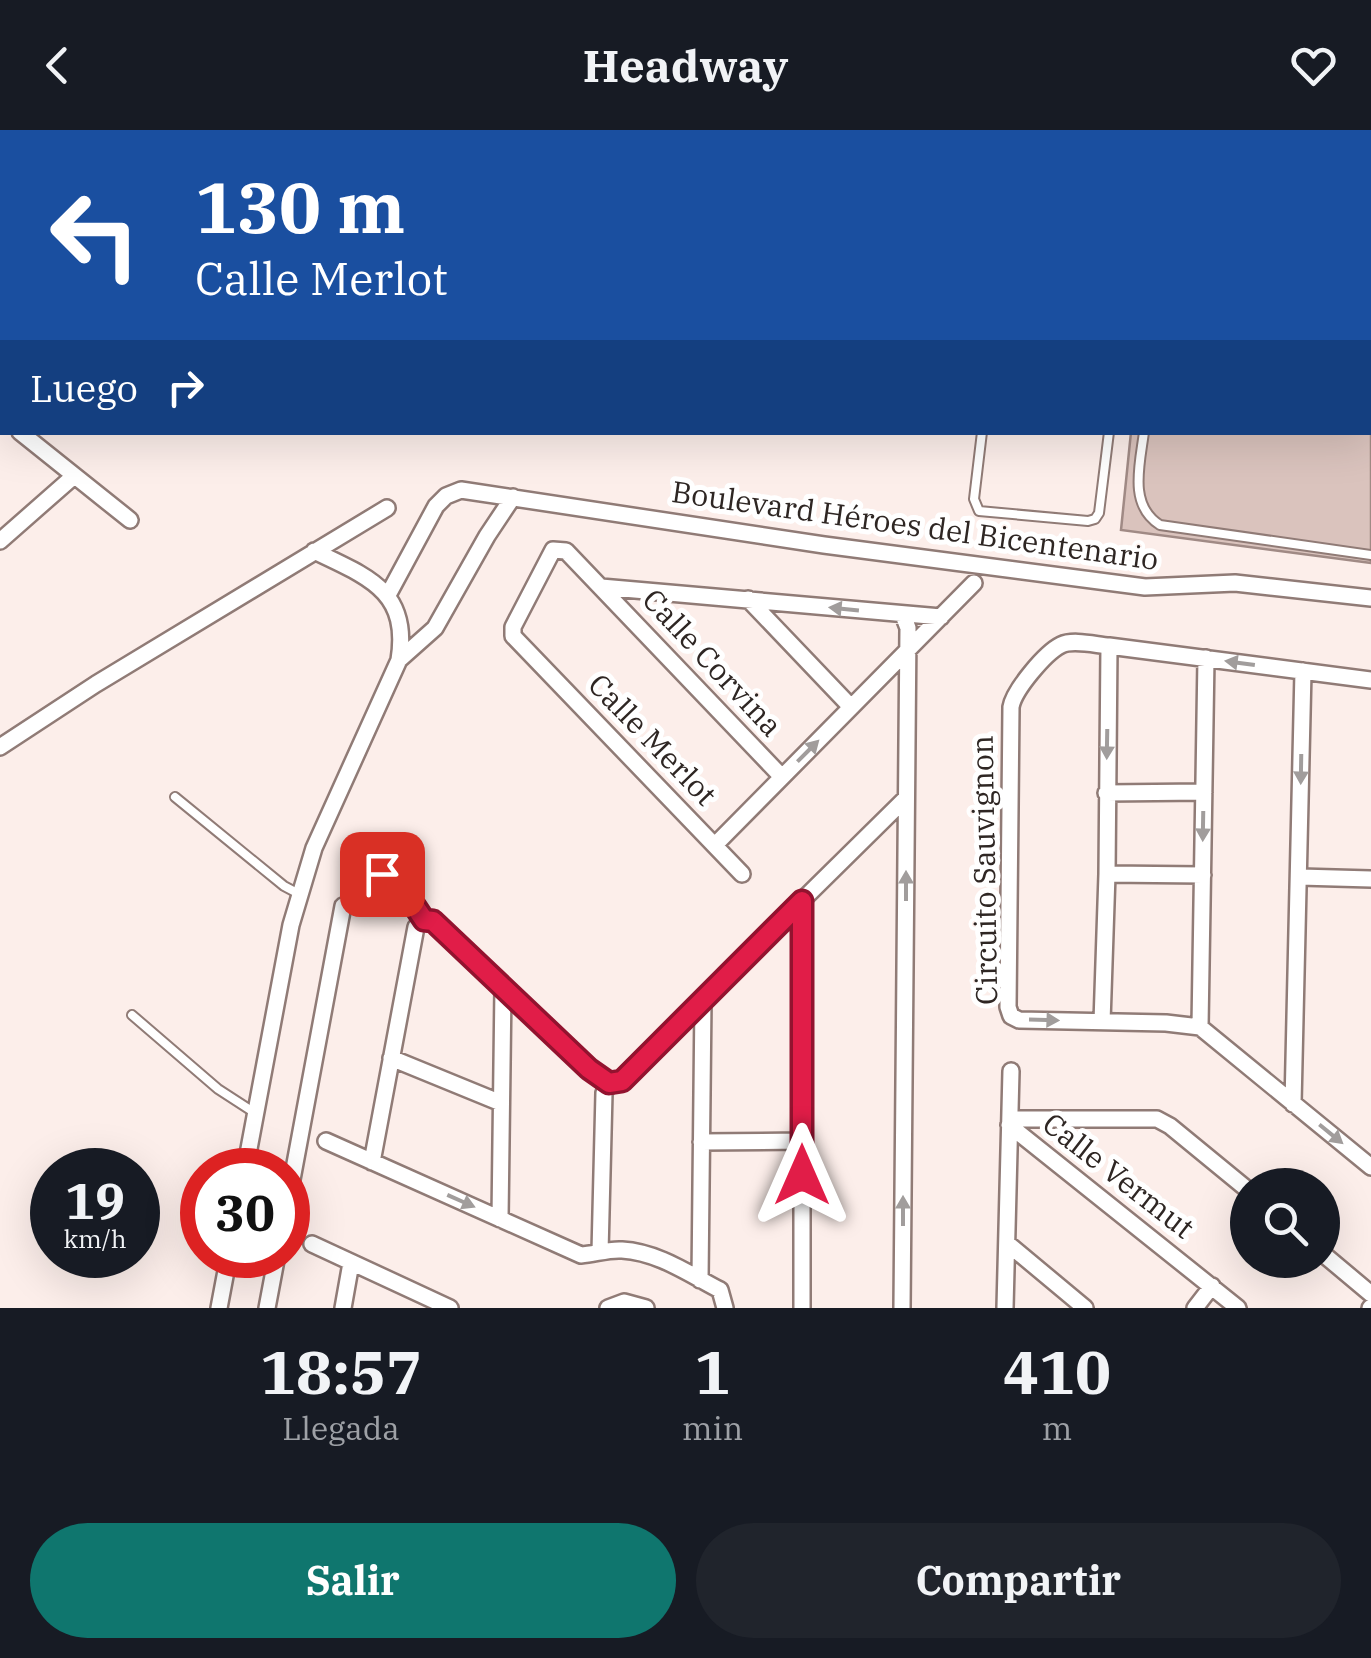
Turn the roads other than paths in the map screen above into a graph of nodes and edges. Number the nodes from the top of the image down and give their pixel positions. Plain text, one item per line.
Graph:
1 (24, 435) edge
2 (982, 435) edge
3 (1109, 435) edge
4 (1144, 435) edge
5 (74, 476) junction
6 (513, 497) junction
7 (387, 508) dead end
8 (130, 520) dead end
9 (0, 540) edge
10 (557, 548) joint
11 (314, 551) junction
12 (1371, 555) edge
13 (974, 583) dead end
14 (601, 587) junction
15 (388, 594) junction
16 (748, 598) junction
17 (1371, 598) edge
18 (903, 615) junction
19 (941, 617) junction
20 (1109, 646) junction
21 (908, 650) junction
22 (1206, 658) junction
23 (399, 660) junction
24 (1303, 672) junction
25 (882, 676) junction
26 (1371, 680) edge
27 (907, 694) junction
28 (851, 707) junction
29 (0, 747) edge
30 (782, 777) junction
31 (1204, 792) junction
32 (1106, 793) junction
33 (175, 797) dead end
34 (906, 798) junction
35 (884, 820) junction
36 (906, 836) junction
37 (715, 845) junction
38 (382, 874) dead end
39 (742, 874) dead end
40 (1107, 874) junction
41 (1203, 876) junction
42 (1300, 876) junction
43 (1371, 878) edge
44 (300, 896) junction
45 (802, 901) junction
46 (344, 906) dead end
47 (424, 920) junction
48 (503, 987) junction
49 (703, 1000) junction
50 (132, 1015) dead end
51 (1102, 1022) junction
52 (1200, 1027) junction
53 (391, 1058) junction
54 (1011, 1071) dead end
55 (609, 1083) junction
56 (501, 1103) junction
57 (1293, 1104) junction
58 (256, 1113) junction
59 (1009, 1122) junction
60 (326, 1142) dead end
61 (701, 1142) junction
62 (802, 1142) junction
63 (249, 1148) edge
64 (298, 1148) edge
65 (372, 1162) junction
66 (1371, 1167) edge
67 (1230, 1175) edge
68 (500, 1219) junction
69 (1006, 1243) junction
70 (312, 1244) dead end
71 (600, 1252) junction
72 (351, 1263) junction
73 (1340, 1268) edge
74 (225, 1278) edge
75 (273, 1278) edge
76 (700, 1280) junction
77 (1212, 1286) junction
78 (1371, 1294) edge
79 (446, 1307) edge
80 (219, 1308) edge
81 (267, 1308) edge
82 (343, 1308) edge
83 (608, 1308) edge
84 (646, 1308) edge
85 (725, 1308) edge
86 (802, 1308) edge
87 (902, 1308) edge
88 (1005, 1308) edge
89 (1085, 1308) edge
90 (1195, 1308) edge
91 (1238, 1308) edge

1 - 5 street
2 - 3 lane
4 - 12 lane
5 - 8 street
5 - 9 street
6 - 15 street, Boulevard Héroes del Bicentenario
6 - 17 street, Boulevard Héroes del Bicentenario
6 - 23 street
7 - 11 street
10 - 14 street, Calle Corvina
10 - 37 street, Calle Merlot
11 - 15 street
11 - 29 street
13 - 19 street, Calle Merlot
14 - 16 street
14 - 30 street, Calle Corvina
15 - 23 street
18 -> 16 street
16 - 28 street
18 - 19 street
18 - 21 street
19 - 21 street, Calle Merlot
20 - 22 street, Circuito Sauvignon
20 -> 32 street
20 -> 51 street, Circuito Sauvignon
21 - 25 street, Calle Merlot
21 - 27 street
24 -> 22 street, Circuito Sauvignon
22 - 31 street
23 - 44 street
24 - 26 street, Circuito Sauvignon
24 -> 42 street
25 - 27 street
25 - 28 street, Calle Merlot
27 - 34 street
30 -> 28 street, Calle Merlot
30 - 37 street, Calle Merlot
31 - 32 street
31 -> 41 street
32 - 40 street
33 - 44 lane
34 - 35 street
34 - 36 street
35 - 36 street
35 - 45 street
87 -> 36 street
37 - 39 street
38 - 47 street
40 - 41 street
40 - 51 street
41 - 52 street
42 - 43 street
42 - 57 street
44 - 58 street
45 - 49 street
45 - 62 street
46 - 64 street
47 - 48 street
47 - 53 street
48 - 55 street
48 - 56 street
49 - 55 street
49 - 61 street
50 - 58 lane
51 - 52 street, Circuito Sauvignon
52 - 57 street
53 - 56 street
53 - 65 street
54 - 59 street
55 - 71 street
56 - 68 street
57 -> 66 street
58 - 63 street
59 - 67 street
59 - 69 street
59 - 77 street, Calle Vermut
60 - 65 street
61 - 62 street
61 - 76 street
62 - 86 street
65 -> 68 street
68 - 71 street
69 - 88 street
69 - 89 street
70 - 72 street
71 - 76 street
72 - 79 street
72 - 82 street
73 - 78 street
74 - 80 street
75 - 81 street
76 - 85 street
77 - 90 street
77 - 91 street, Calle Vermut
83 - 84 street

